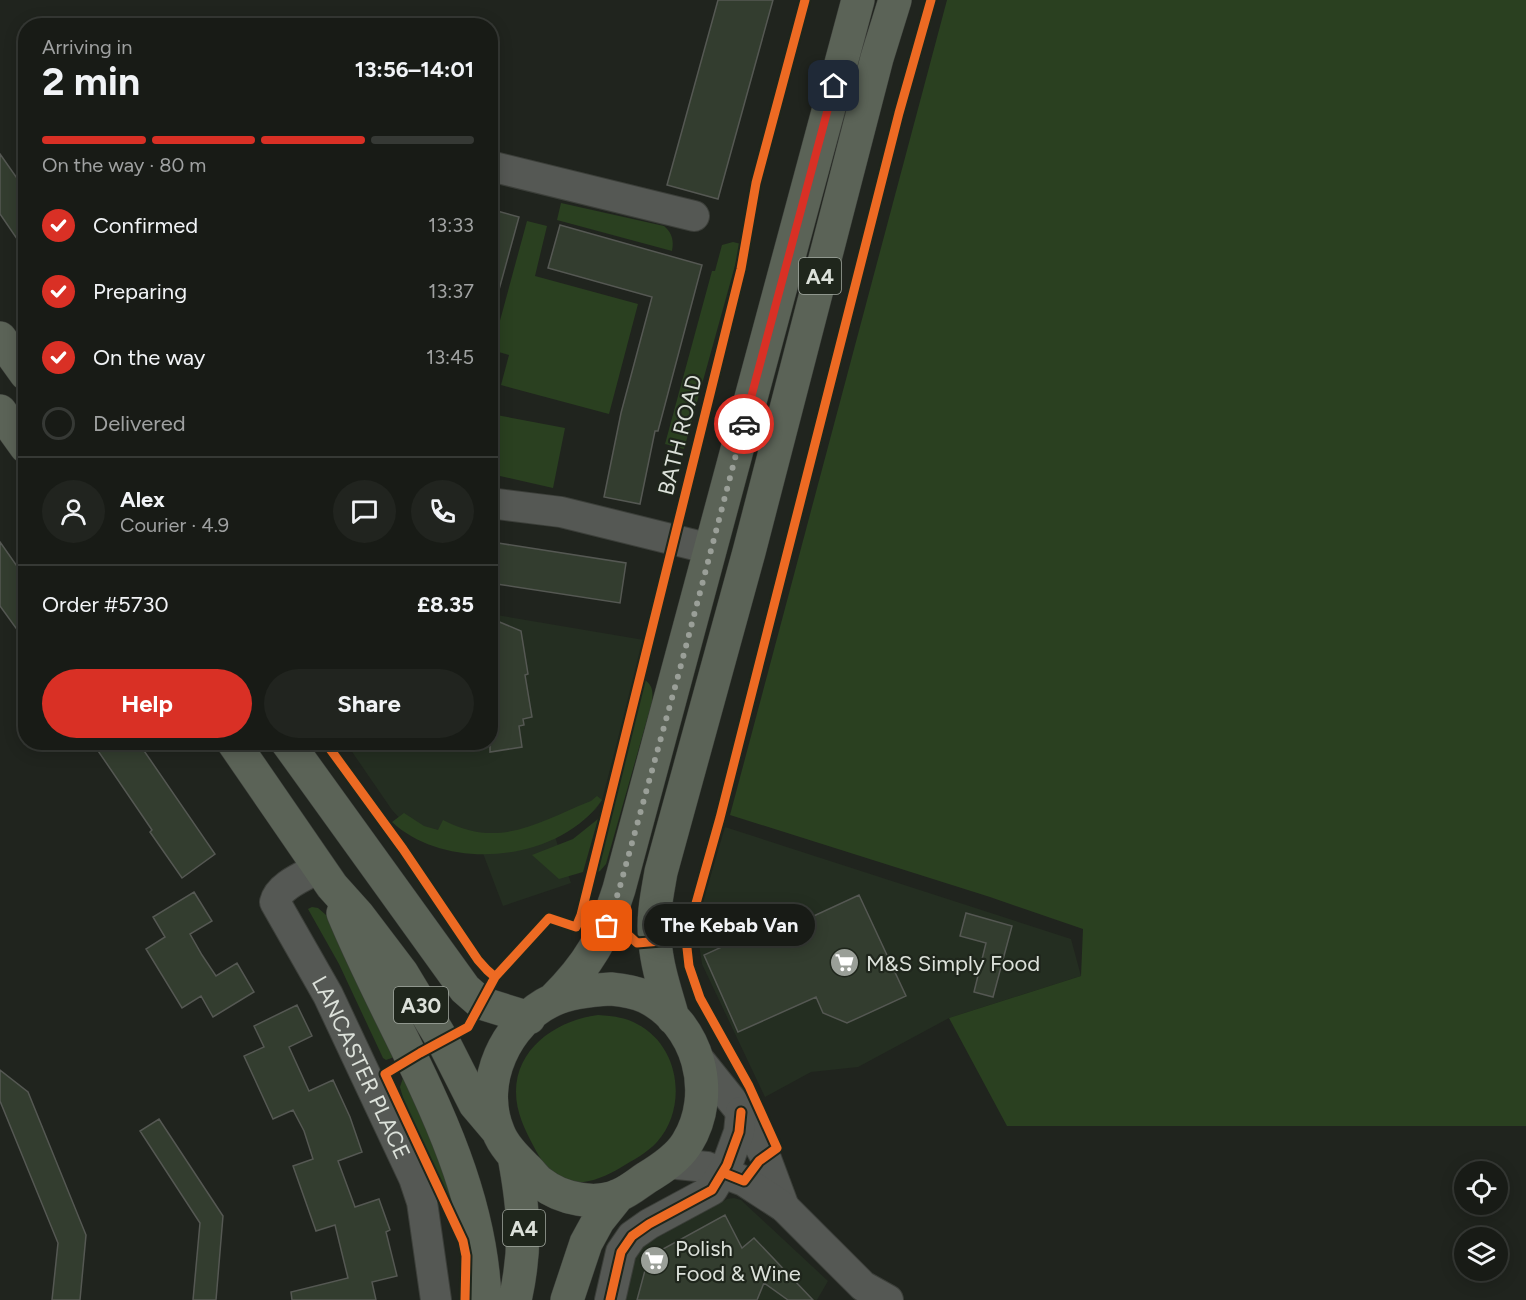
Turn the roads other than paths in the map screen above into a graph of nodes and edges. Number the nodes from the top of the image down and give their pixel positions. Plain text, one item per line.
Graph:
1 (858, 0) edge
2 (895, 0) edge
3 (498, 168) edge
4 (694, 216) dead end
5 (0, 338) edge
6 (18, 363) edge
7 (0, 411) edge
8 (18, 436) edge
9 (498, 504) edge
10 (711, 549) junction
11 (238, 750) edge
12 (293, 750) edge
13 (326, 877) junction
14 (541, 1009) junction
15 (673, 1018) junction
16 (697, 1057) junction
17 (741, 1112) junction
18 (506, 1144) junction
19 (668, 1163) junction
20 (718, 1181) junction
21 (618, 1196) junction
22 (784, 1207) junction
23 (436, 1300) edge
24 (485, 1300) edge
25 (515, 1300) edge
26 (567, 1300) edge
27 (610, 1300) edge
28 (888, 1300) edge

1 - 10 highway, A4
2 - 15 highway, A4
3 - 4 street
5 - 6 highway
7 - 8 highway
9 - 10 street
10 - 14 highway, A4
11 - 13 highway, A30
12 - 14 highway, A30
13 - 18 highway, A30
13 - 23 street, LANCASTER PLACE
13 - 24 highway
14 - 15 highway
14 - 18 highway
15 - 16 highway
16 - 17 street
16 - 19 highway
17 - 20 street
17 - 22 street
18 - 21 highway
18 - 25 highway, A4
19 - 20 street
19 - 21 highway
20 - 22 street
20 - 27 street
21 - 26 highway
22 - 28 street

